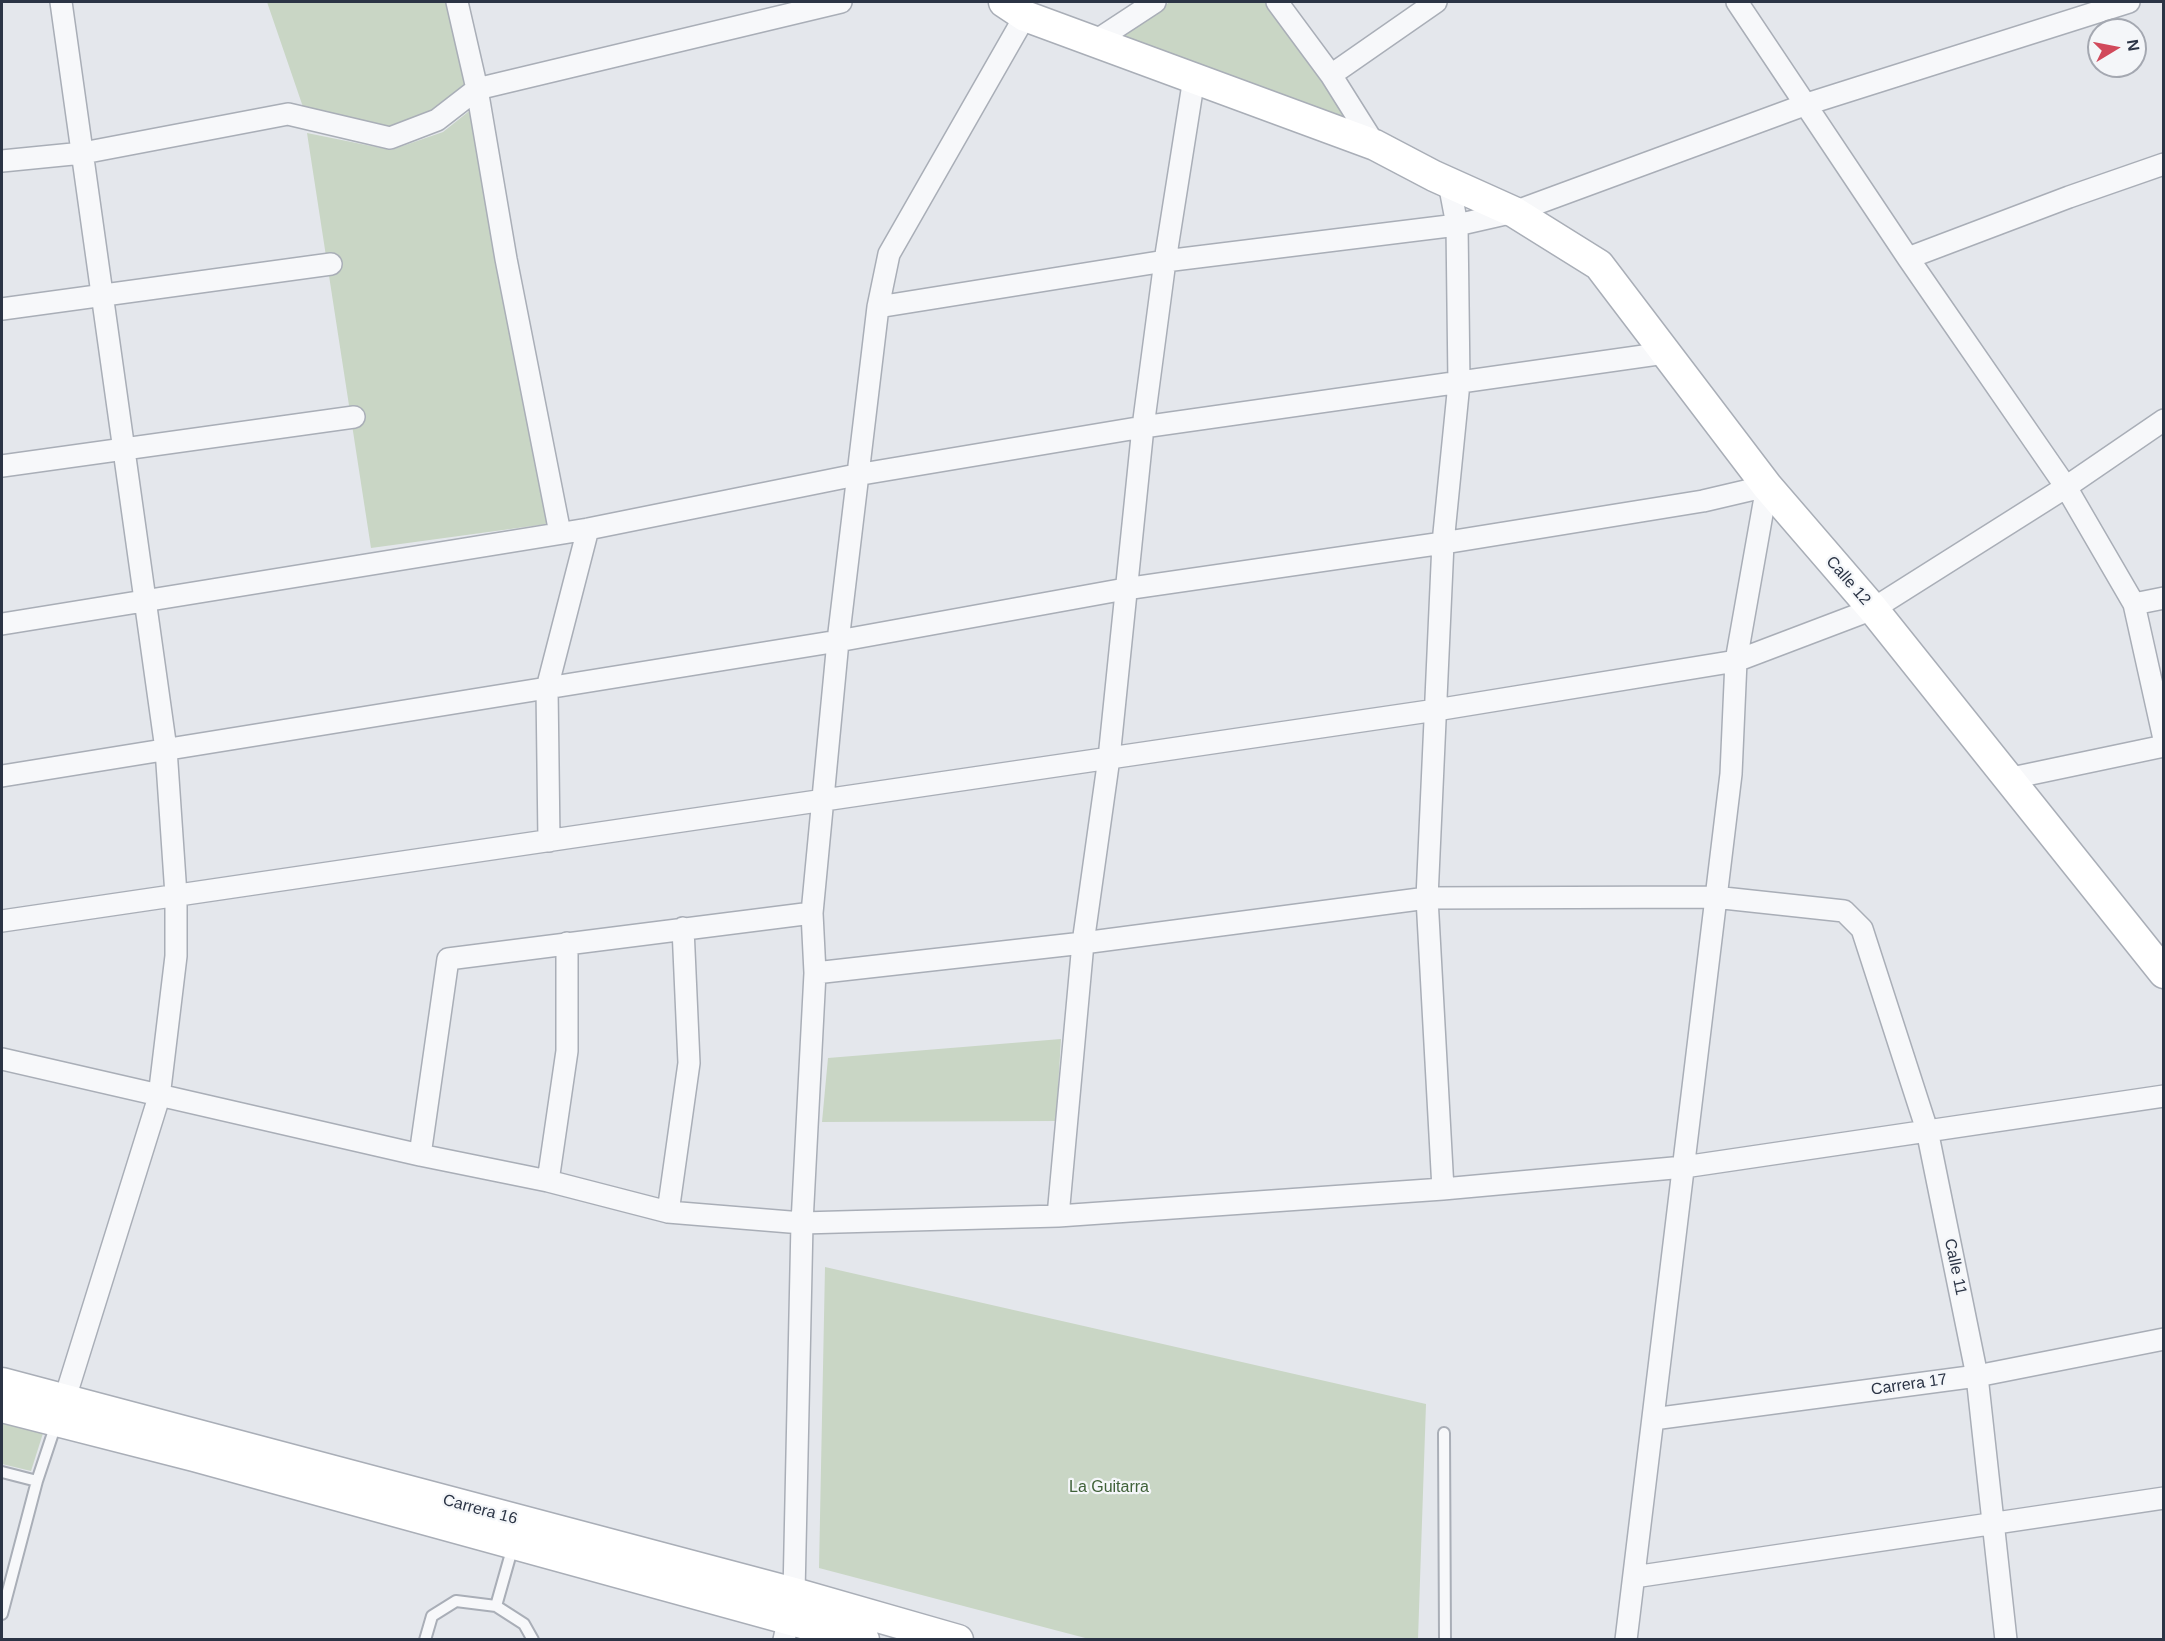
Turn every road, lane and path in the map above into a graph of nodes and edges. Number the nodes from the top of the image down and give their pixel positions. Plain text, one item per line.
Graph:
1 (61, 2) edge
2 (457, 2) edge
3 (841, 2) edge
4 (1155, 2) edge
5 (1277, 2) edge
6 (1436, 2) edge
7 (1737, 2) edge
8 (2129, 2) edge
9 (1015, 9) edge
10 (1097, 40) junction
11 (1331, 75) junction
12 (1194, 78) junction
13 (477, 89) junction
14 (1807, 104) junction
15 (1375, 145) junction
16 (82, 153) junction
17 (2, 161) edge
18 (2163, 164) edge
19 (1449, 183) junction
20 (1514, 212) junction
21 (1457, 225) junction
22 (1908, 258) junction
23 (1165, 261) junction
24 (331, 264) dead end
25 (104, 296) junction
26 (879, 308) junction
27 (2, 309) edge
28 (1665, 353) junction
29 (1459, 383) junction
30 (354, 417) dead end
31 (2163, 420) edge
32 (1143, 427) junction
33 (126, 448) junction
34 (2, 466) edge
35 (856, 475) junction
36 (1767, 486) junction
37 (2066, 487) junction
38 (588, 529) junction
39 (560, 533) junction
40 (1443, 543) junction
41 (1125, 589) junction
42 (2163, 598) edge
43 (147, 600) junction
44 (2134, 604) junction
45 (1873, 609) junction
46 (2, 624) edge
47 (838, 641) junction
48 (1736, 660) junction
49 (547, 688) junction
50 (1436, 710) junction
51 (2163, 739) edge
52 (2163, 746) edge
53 (166, 749) junction
54 (1109, 758) junction
55 (2, 776) edge
56 (2007, 779) junction
57 (824, 800) junction
58 (549, 841) junction
59 (176, 895) junction
60 (1714, 897) junction
61 (1427, 898) junction
62 (812, 913) junction
63 (2, 921) edge
64 (683, 928) junction
65 (567, 943) junction
66 (1083, 943) junction
67 (815, 973) junction
68 (2163, 973) edge
69 (2, 1059) edge
70 (2163, 1095) edge
71 (159, 1097) junction
72 (1927, 1130) junction
73 (420, 1155) junction
74 (1684, 1167) junction
75 (548, 1181) junction
76 (1443, 1189) junction
77 (668, 1212) junction
78 (1058, 1216) junction
79 (802, 1223) junction
80 (2163, 1339) edge
81 (1977, 1376) junction
82 (2, 1383) edge
83 (2, 1407) edge
84 (61, 1410) junction
85 (1653, 1419) junction
86 (1444, 1433) dead end
87 (2, 1472) edge
88 (37, 1481) junction
89 (2163, 1498) edge
90 (1995, 1524) junction
91 (517, 1532) junction
92 (1634, 1577) junction
93 (496, 1606) junction
94 (2, 1614) edge
95 (789, 1618) edge
96 (951, 1639) edge
97 (425, 1640) edge
98 (533, 1640) edge
99 (864, 1640) edge
100 (1445, 1640) edge
101 (1626, 1640) edge
102 (2006, 1640) edge

1 - 16 street
2 - 13 street
3 - 13 street
4 - 10 street
5 - 11 street
6 - 11 street
7 - 14 street
8 - 14 street
9 - 10 main road, Calle 12
9 - 26 street
10 - 12 main road, Calle 12
11 - 15 street
12 - 15 main road, Calle 12
12 - 23 street
13 - 16 street
13 - 39 street
14 - 20 street
14 - 22 street
15 - 19 main road, Calle 12
16 - 17 street
16 - 25 street
18 - 22 street
19 - 20 main road, Calle 12
19 - 21 street
20 - 21 street
20 - 28 main road, Calle 12
21 - 23 street
21 - 29 street
22 - 37 street
23 - 26 street
23 - 32 street
24 - 25 street
25 - 27 street
25 - 33 street
26 - 35 street
28 - 29 street
28 - 36 main road, Calle 12
29 - 32 street
29 - 40 street
30 - 33 street
31 - 37 street
32 - 35 street
32 - 41 street
33 - 34 street
33 - 43 street
35 - 38 street
35 - 47 street
36 - 40 street
36 - 45 main road, Calle 12
36 - 48 street
37 - 44 street
37 - 45 street
38 - 39 street
38 - 49 street
39 - 43 street
40 - 41 street
40 - 50 street
41 - 47 street
41 - 54 street
42 - 44 street
43 - 46 street
43 - 53 street
44 - 51 street
45 - 48 street
45 - 56 main road, Calle 12
47 - 49 street
47 - 57 street
48 - 50 street
48 - 60 street
49 - 53 street
49 - 58 street
50 - 54 street
50 - 61 street
52 - 56 street
53 - 55 street
53 - 59 street
54 - 57 street
54 - 66 street
56 - 68 main road, Calle 12
57 - 58 street
57 - 62 street
58 - 59 street
59 - 63 street
59 - 71 street
60 - 61 street
60 - 72 street, Calle 11
60 - 74 street
61 - 66 street
61 - 76 street
62 - 64 street
62 - 67 street
64 - 65 street
64 - 77 street
65 - 73 street
65 - 75 street
66 - 67 street
66 - 78 street
67 - 79 street
69 - 71 street
70 - 72 street
71 - 73 street
71 - 84 street
72 - 74 street
72 - 81 street, Calle 11
73 - 75 street
74 - 76 street
74 - 85 street
75 - 77 street
76 - 78 street
77 - 79 street
78 - 79 street
79 - 95 street
80 - 81 street, Carrera 17
81 - 85 street, Carrera 17
81 - 90 street, Calle 11
82 - 84 main road, Carrera 16
83 - 84 main road, Carrera 16
84 - 88 lane
84 - 91 main road, Carrera 16
85 - 92 street
86 - 100 lane
87 - 88 lane
88 - 94 lane
89 - 90 street
90 - 92 street
90 - 102 street, Calle 11
91 - 93 lane
91 - 95 main road, Carrera 16
92 - 101 street
93 - 97 lane
93 - 98 lane
95 - 96 main road, Carrera 16
95 - 99 main road, Carrera 16

